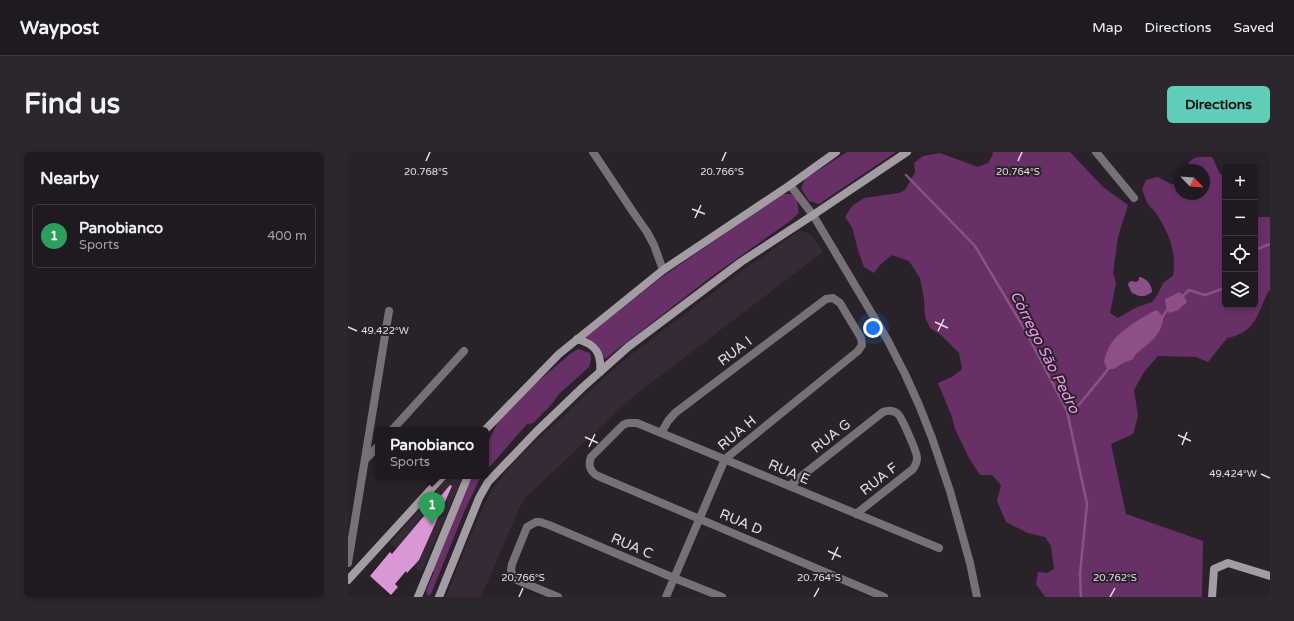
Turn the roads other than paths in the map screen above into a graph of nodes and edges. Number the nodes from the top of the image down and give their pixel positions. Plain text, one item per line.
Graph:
1 (593, 152) edge
2 (836, 152) edge
3 (907, 152) edge
4 (1096, 152) edge
5 (790, 185) junction
6 (1134, 198) dead end
7 (813, 215) junction
8 (663, 270) junction
9 (389, 311) dead end
10 (577, 339) junction
11 (862, 345) joint
12 (464, 351) dead end
13 (600, 372) junction
14 (395, 427) edge
15 (489, 427) edge
16 (661, 433) junction
17 (375, 449) edge
18 (725, 459) junction
19 (365, 460) junction
20 (917, 462) joint
21 (590, 469) joint
22 (440, 479) edge
23 (467, 479) edge
24 (789, 486) junction
25 (856, 514) junction
26 (699, 518) junction
27 (939, 548) dead end
28 (348, 562) edge
29 (1270, 576) edge
30 (674, 578) junction
31 (348, 580) edge
32 (418, 597) edge
33 (439, 597) edge
34 (558, 597) edge
35 (666, 597) edge
36 (722, 597) edge
37 (884, 597) edge
38 (977, 597) edge
39 (1212, 597) edge

1 - 8 street
2 - 5 main road
3 - 7 main road
4 - 6 street
5 - 7 street
5 - 8 main road
7 - 13 main road
7 - 38 street
8 - 10 main road
9 - 19 street
10 - 13 main road
10 - 15 main road
11 - 16 street, RUA I
11 - 18 street, RUA H
12 - 14 street
13 - 33 main road
16 - 18 street, RUA E
16 - 21 street, RUA E
17 - 19 street
18 - 24 street, RUA E
18 - 26 street, RUA H
19 - 28 street
20 - 24 street, RUA G
20 - 25 street, RUA F
21 - 26 street, RUA D
22 - 31 main road
23 - 32 main road
24 - 25 street, RUA E
25 - 27 street, RUA E
26 - 30 street, RUA H
26 - 37 street, RUA D
29 - 39 main road
30 - 34 street, RUA C
30 - 35 street, RUA H
30 - 36 street, RUA C

